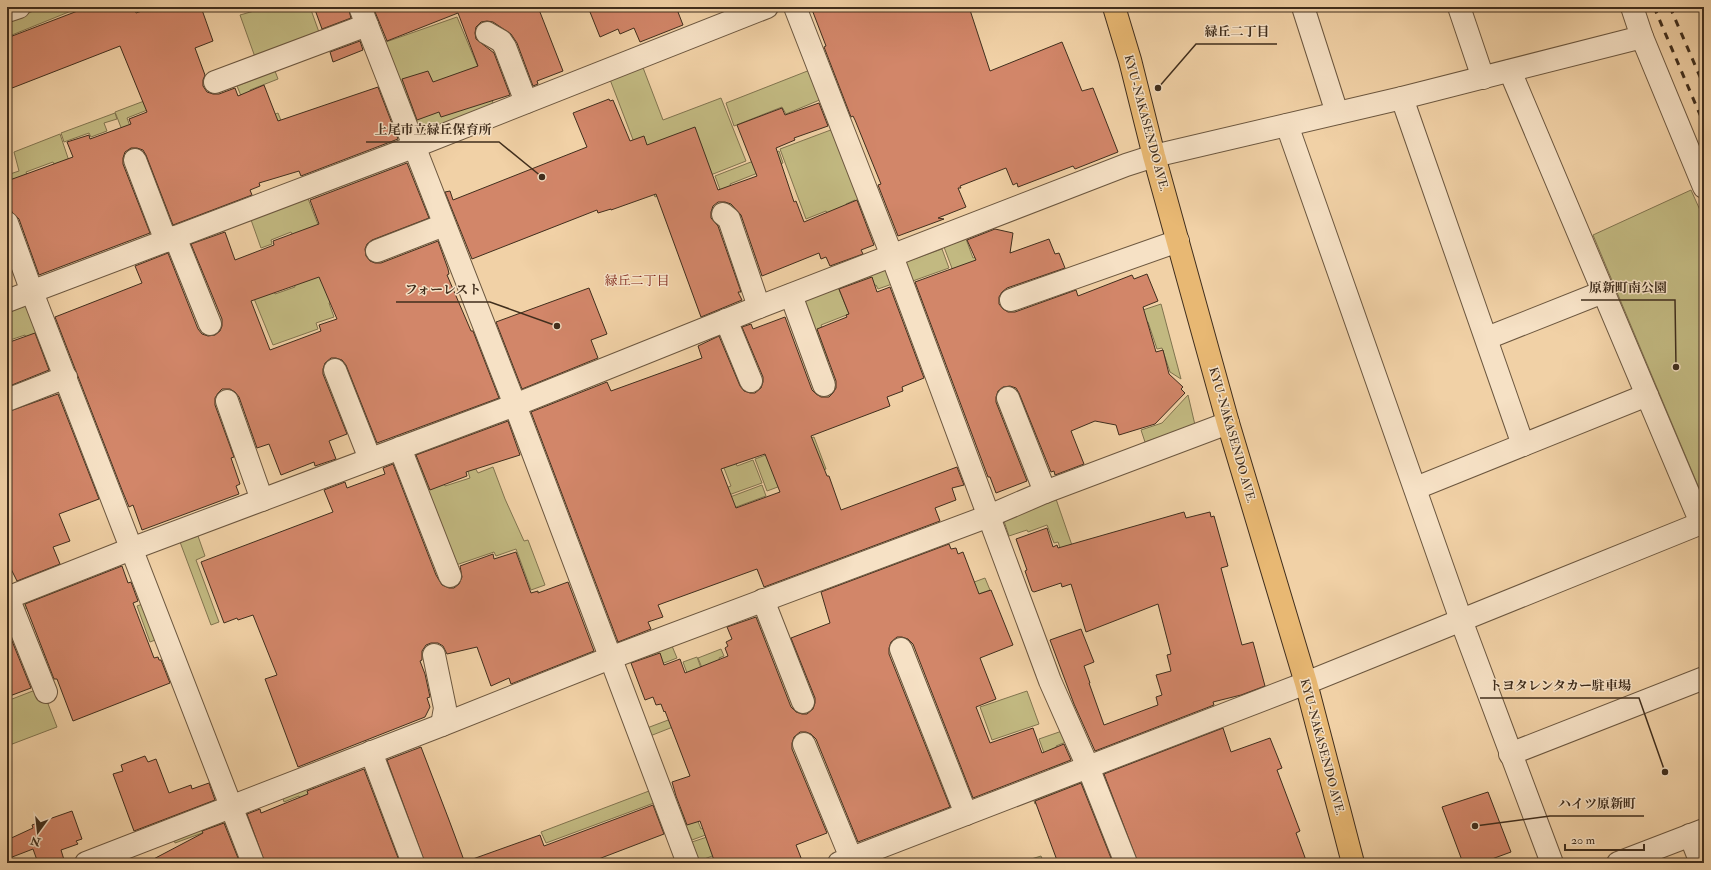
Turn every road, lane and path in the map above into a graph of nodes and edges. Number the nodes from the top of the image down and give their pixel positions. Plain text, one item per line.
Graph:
1 (19, 7) edge
2 (767, 7) edge
3 (795, 7) edge
4 (1114, 7) edge
5 (1304, 7) edge
6 (1459, 7) edge
7 (1632, 7) edge
8 (7, 12) edge
9 (363, 16) edge
10 (487, 33) dead end
11 (1642, 37) junction
12 (1510, 71) junction
13 (1483, 78) junction
14 (215, 82) dead end
15 (1402, 98) junction
16 (526, 102) junction
17 (1337, 113) junction
18 (1287, 125) junction
19 (413, 147) junction
20 (1154, 156) junction
21 (135, 160) dead end
22 (1704, 187) edge
23 (723, 214) dead end
24 (7, 223) edge
25 (444, 225) junction
26 (170, 239) junction
27 (1178, 241) junction
28 (377, 252) dead end
29 (892, 256) junction
30 (32, 292) junction
31 (1603, 292) junction
32 (791, 295) junction
33 (1011, 300) dead end
34 (7, 302) edge
35 (759, 306) junction
36 (726, 320) junction
37 (210, 324) dead end
38 (1486, 338) junction
39 (334, 370) dead end
40 (66, 377) junction
41 (751, 381) dead end
42 (824, 385) dead end
43 (1647, 395) junction
44 (1008, 398) dead end
45 (7, 400) edge
46 (227, 401) dead end
47 (515, 405) junction
48 (1228, 422) junction
49 (1523, 445) junction
50 (400, 448) junction
51 (370, 459) junction
52 (1416, 488) junction
53 (1044, 492) junction
54 (262, 500) junction
55 (989, 516) junction
56 (1703, 523) edge
57 (131, 549) junction
58 (450, 576) dead end
59 (7, 597) edge
60 (763, 600) junction
61 (1461, 620) junction
62 (901, 649) dead end
63 (434, 655) dead end
64 (610, 658) junction
65 (1704, 678) edge
66 (1306, 683) junction
67 (46, 692) dead end
68 (803, 702) dead end
69 (442, 726) junction
70 (804, 744) dead end
71 (371, 752) junction
72 (1510, 754) junction
73 (1088, 767) junction
74 (231, 808) junction
75 (966, 814) junction
76 (1697, 833) edge
77 (858, 859) edge
78 (86, 863) edge
79 (253, 863) edge
80 (413, 863) edge
81 (688, 863) edge
82 (1126, 863) edge
83 (1353, 863) edge
84 (1552, 863) edge
85 (1618, 863) edge
86 (1701, 863) edge

1 - 8 street
2 - 16 street
3 - 29 street
4 - 20 main road, KYU-NAKASENDO AVE.
5 - 17 street
6 - 13 street
7 - 11 street
9 - 14 street
9 - 19 street
10 - 16 street
11 - 12 street
11 - 22 street
12 - 13 street
12 - 31 street
13 - 15 street
15 - 17 street
15 - 38 street
16 - 19 street
17 - 18 street
18 - 20 street
18 - 52 street
19 - 25 street
19 - 26 street
20 - 27 main road, KYU-NAKASENDO AVE.
20 - 29 street
21 - 26 street
23 - 35 street
24 - 30 street
25 - 28 street
25 - 47 street
26 - 30 street
26 - 37 street
27 - 33 street
27 - 48 main road, KYU-NAKASENDO AVE.
29 - 32 street
29 - 55 street
30 - 34 street
30 - 40 street
31 - 38 street
31 - 43 street
32 - 35 street
32 - 42 street
35 - 36 street
36 - 41 street
36 - 47 street
38 - 49 street
39 - 51 street
40 - 45 street
40 - 57 street
43 - 49 street
43 - 56 street
44 - 53 street
46 - 54 street
47 - 50 street
47 - 64 street
48 - 53 street
48 - 66 main road, KYU-NAKASENDO AVE.
49 - 52 street
50 - 51 street
50 - 58 street
51 - 54 street
52 - 61 street
53 - 55 street
54 - 57 street
55 - 60 street
55 - 73 street
56 - 61 street
57 - 59 street
57 - 74 street
59 - 67 street
60 - 64 street
60 - 68 street
61 - 66 street
61 - 72 street
62 - 75 street
63 - 69 street
64 - 69 street
64 - 81 street
65 - 72 street
66 - 73 street
66 - 83 main road, KYU-NAKASENDO AVE.
69 - 71 street
70 - 77 street
71 - 74 street
71 - 80 street
72 - 84 street
73 - 75 street
73 - 82 street
74 - 78 street
74 - 79 street
75 - 77 street
76 - 85 street
76 - 86 street

